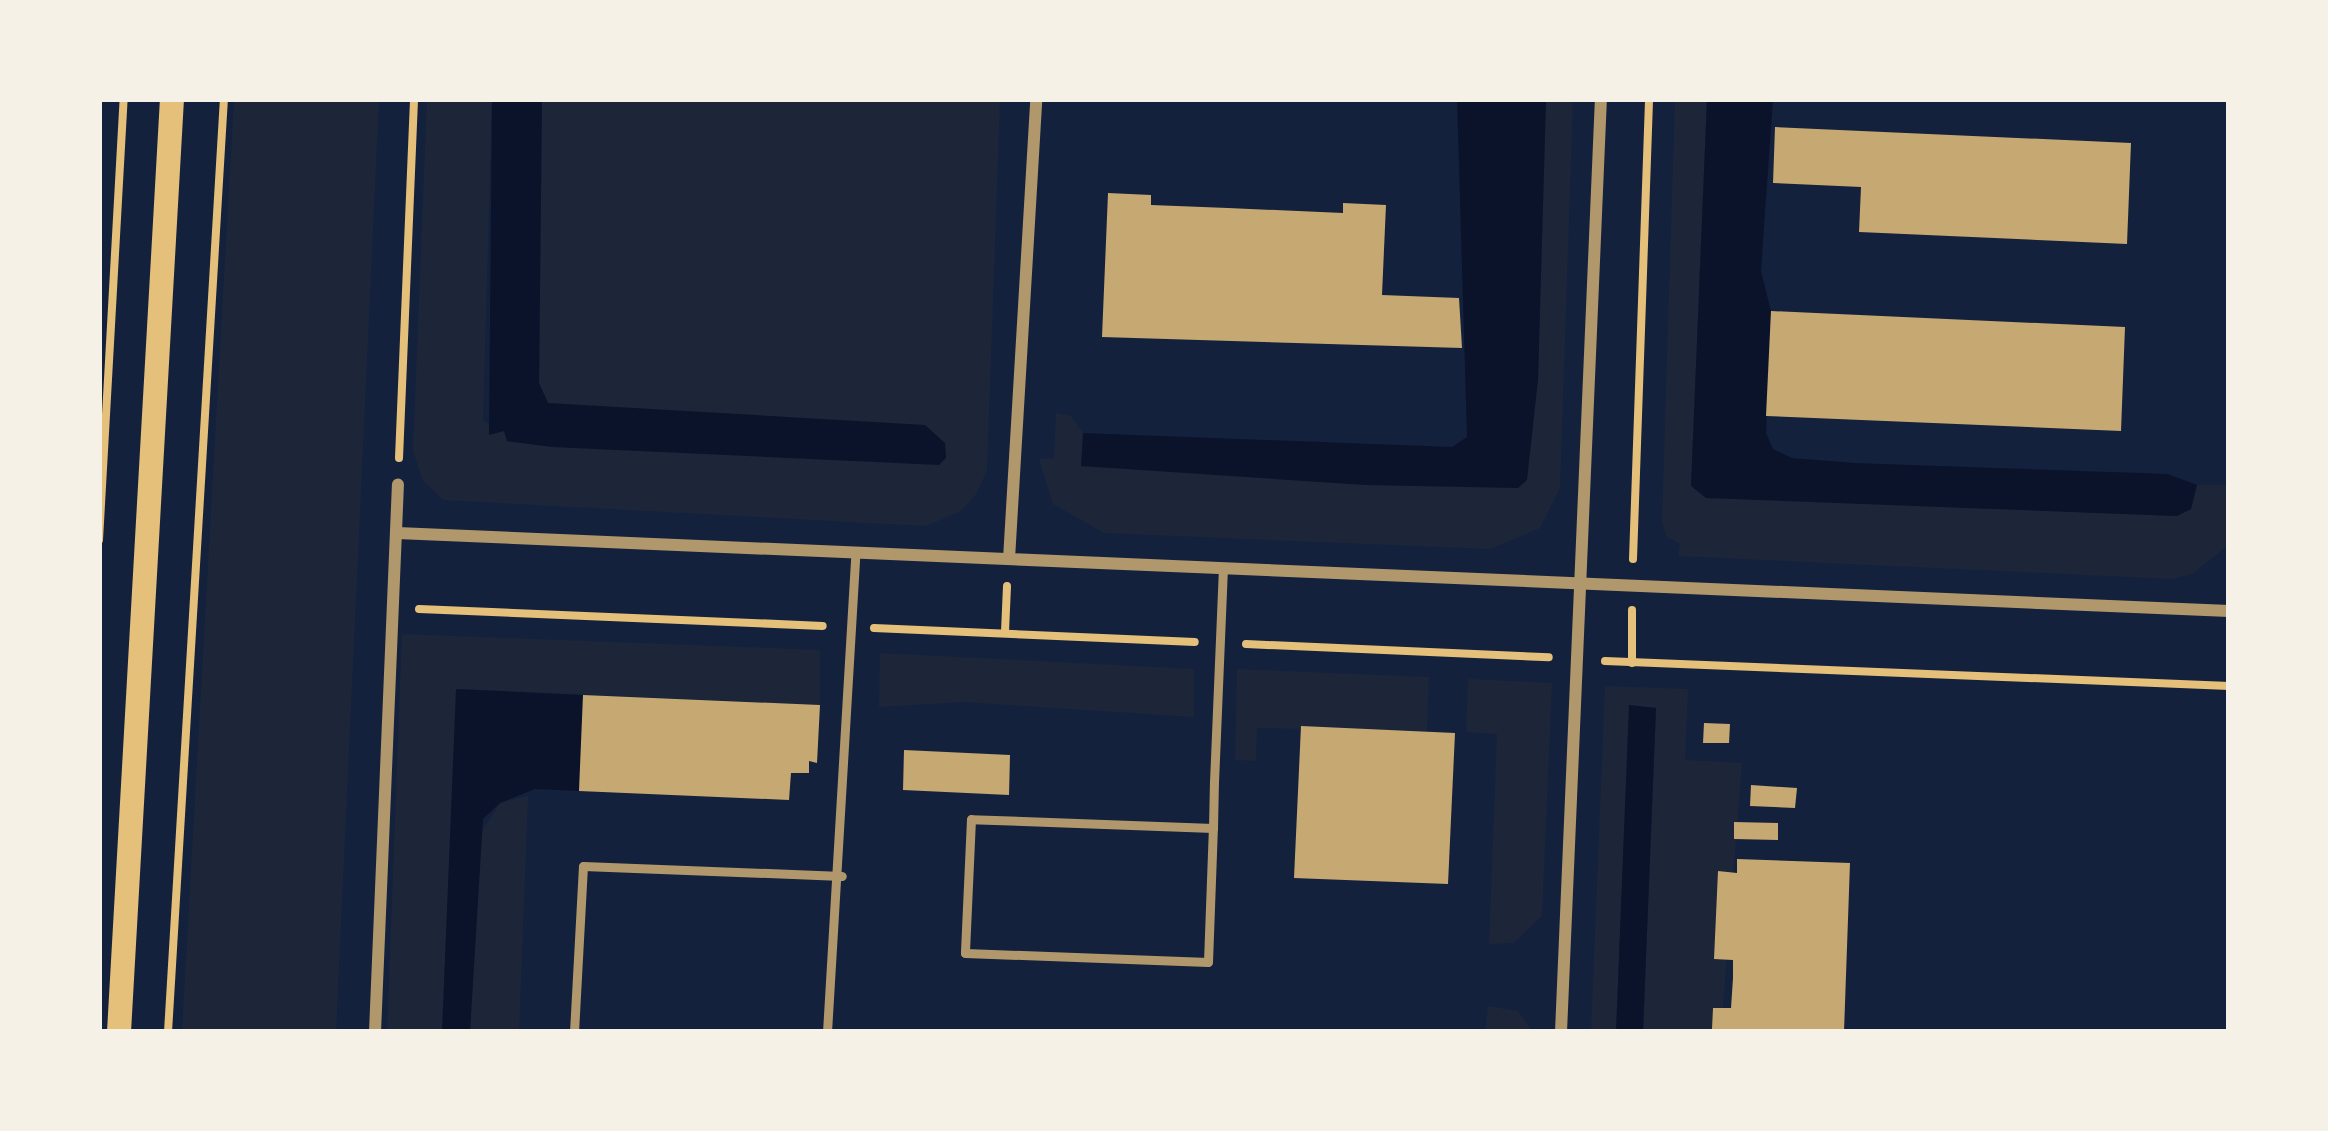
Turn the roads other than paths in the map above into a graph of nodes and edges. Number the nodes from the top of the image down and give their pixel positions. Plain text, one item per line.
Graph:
1 (172, 99) edge
2 (1036, 99) edge
3 (1601, 99) edge
4 (398, 484) road end
5 (397, 533) junction
6 (854, 556) junction
7 (1009, 559) junction
8 (1223, 569) junction
9 (1586, 584) junction
10 (2229, 611) edge
11 (1213, 828) junction
12 (842, 876) junction
13 (119, 1032) edge
14 (375, 1032) edge
15 (574, 1032) edge
16 (827, 1032) edge
17 (1562, 1032) edge

1 - 13 main road
2 - 7 street
3 - 9 street
4 - 5 street
5 - 6 street
5 - 14 street
6 - 7 street
6 - 12 lane
7 - 8 street
8 - 9 street
8 - 11 lane
9 - 10 street
9 - 17 street
11 - 11 lane
12 - 15 lane
12 - 16 lane

